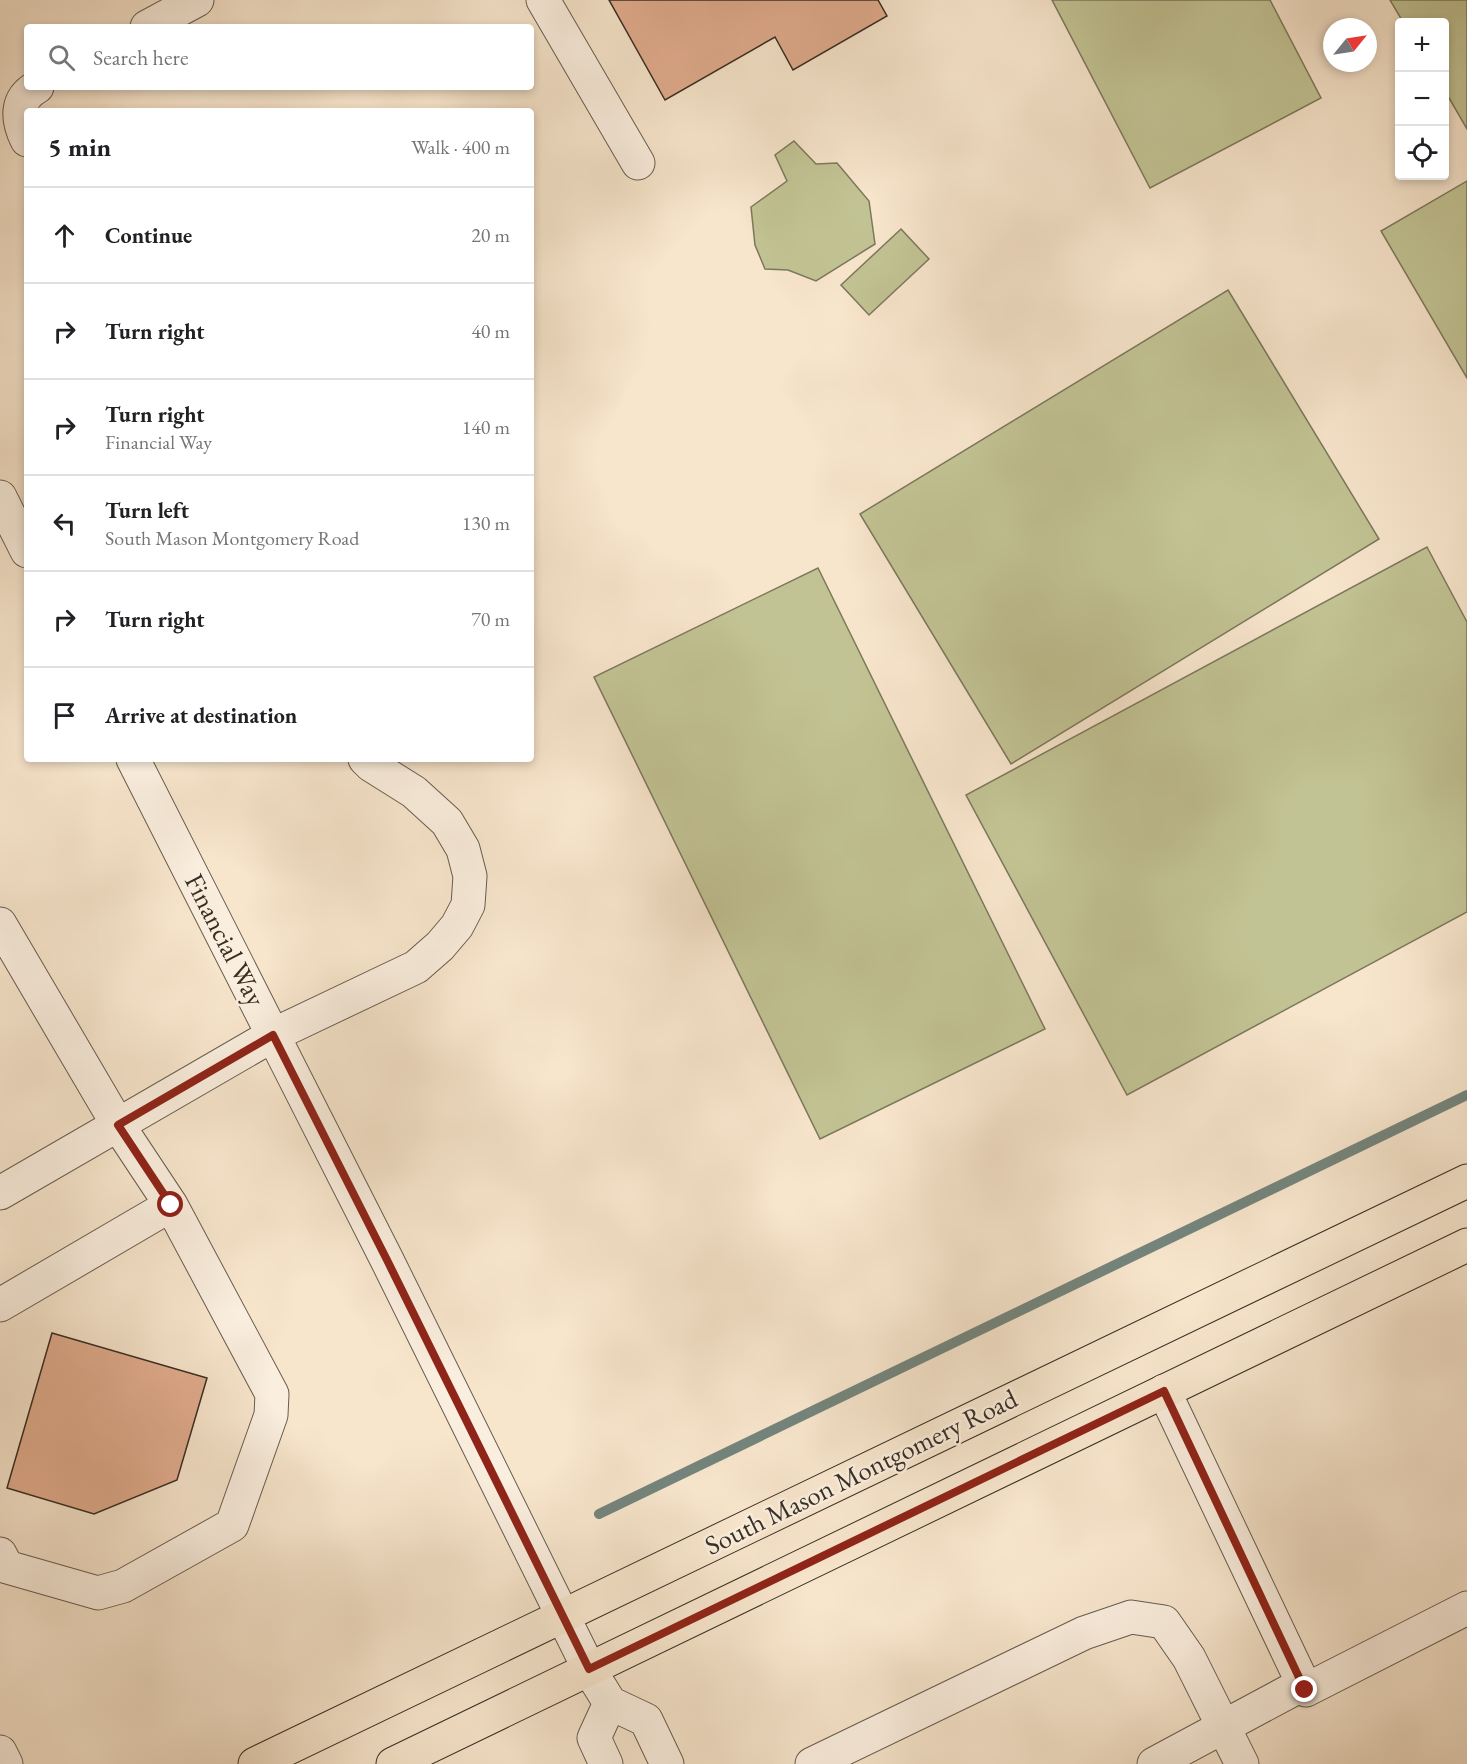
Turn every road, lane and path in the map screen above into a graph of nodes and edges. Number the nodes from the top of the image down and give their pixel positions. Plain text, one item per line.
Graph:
1 (197, 0) edge
2 (543, 0) edge
3 (153, 24) edge
4 (32, 90) edge
5 (24, 134) edge
6 (638, 163) dead end
7 (0, 497) edge
8 (24, 545) edge
9 (135, 762) edge
10 (368, 762) edge
11 (0, 924) edge
12 (273, 1035) junction
13 (118, 1125) junction
14 (1467, 1181) edge
15 (0, 1193) edge
16 (171, 1205) junction
17 (1467, 1245) edge
18 (0, 1305) edge
19 (1164, 1391) junction
20 (0, 1554) edge
21 (1467, 1608) edge
22 (563, 1616) junction
23 (589, 1669) junction
24 (1303, 1684) junction
25 (610, 1703) junction
26 (1224, 1727) junction
27 (0, 1752) edge
28 (6, 1764) edge
29 (255, 1764) edge
30 (393, 1764) edge
31 (606, 1764) edge
32 (667, 1764) edge
33 (812, 1764) edge
34 (1154, 1764) edge
35 (1242, 1764) edge

1 - 3 street
2 - 6 street
4 - 5 street
7 - 8 street
9 - 12 street, Financial Way
10 - 12 street
11 - 13 street
12 - 13 street
12 - 22 street, Financial Way
13 - 15 street
13 - 16 street
14 - 22 main road, South Mason Montgomery Road
16 - 18 street
16 - 20 street
17 - 19 main road
19 - 23 main road
19 - 24 street
21 - 24 street
22 - 23 street, Financial Way
22 - 29 main road, South Mason Montgomery Road
23 - 25 street, Financial Way
23 - 30 main road
24 - 26 street
25 - 31 street
25 - 32 street
26 - 33 street
26 - 34 street
26 - 35 street
27 - 28 street

